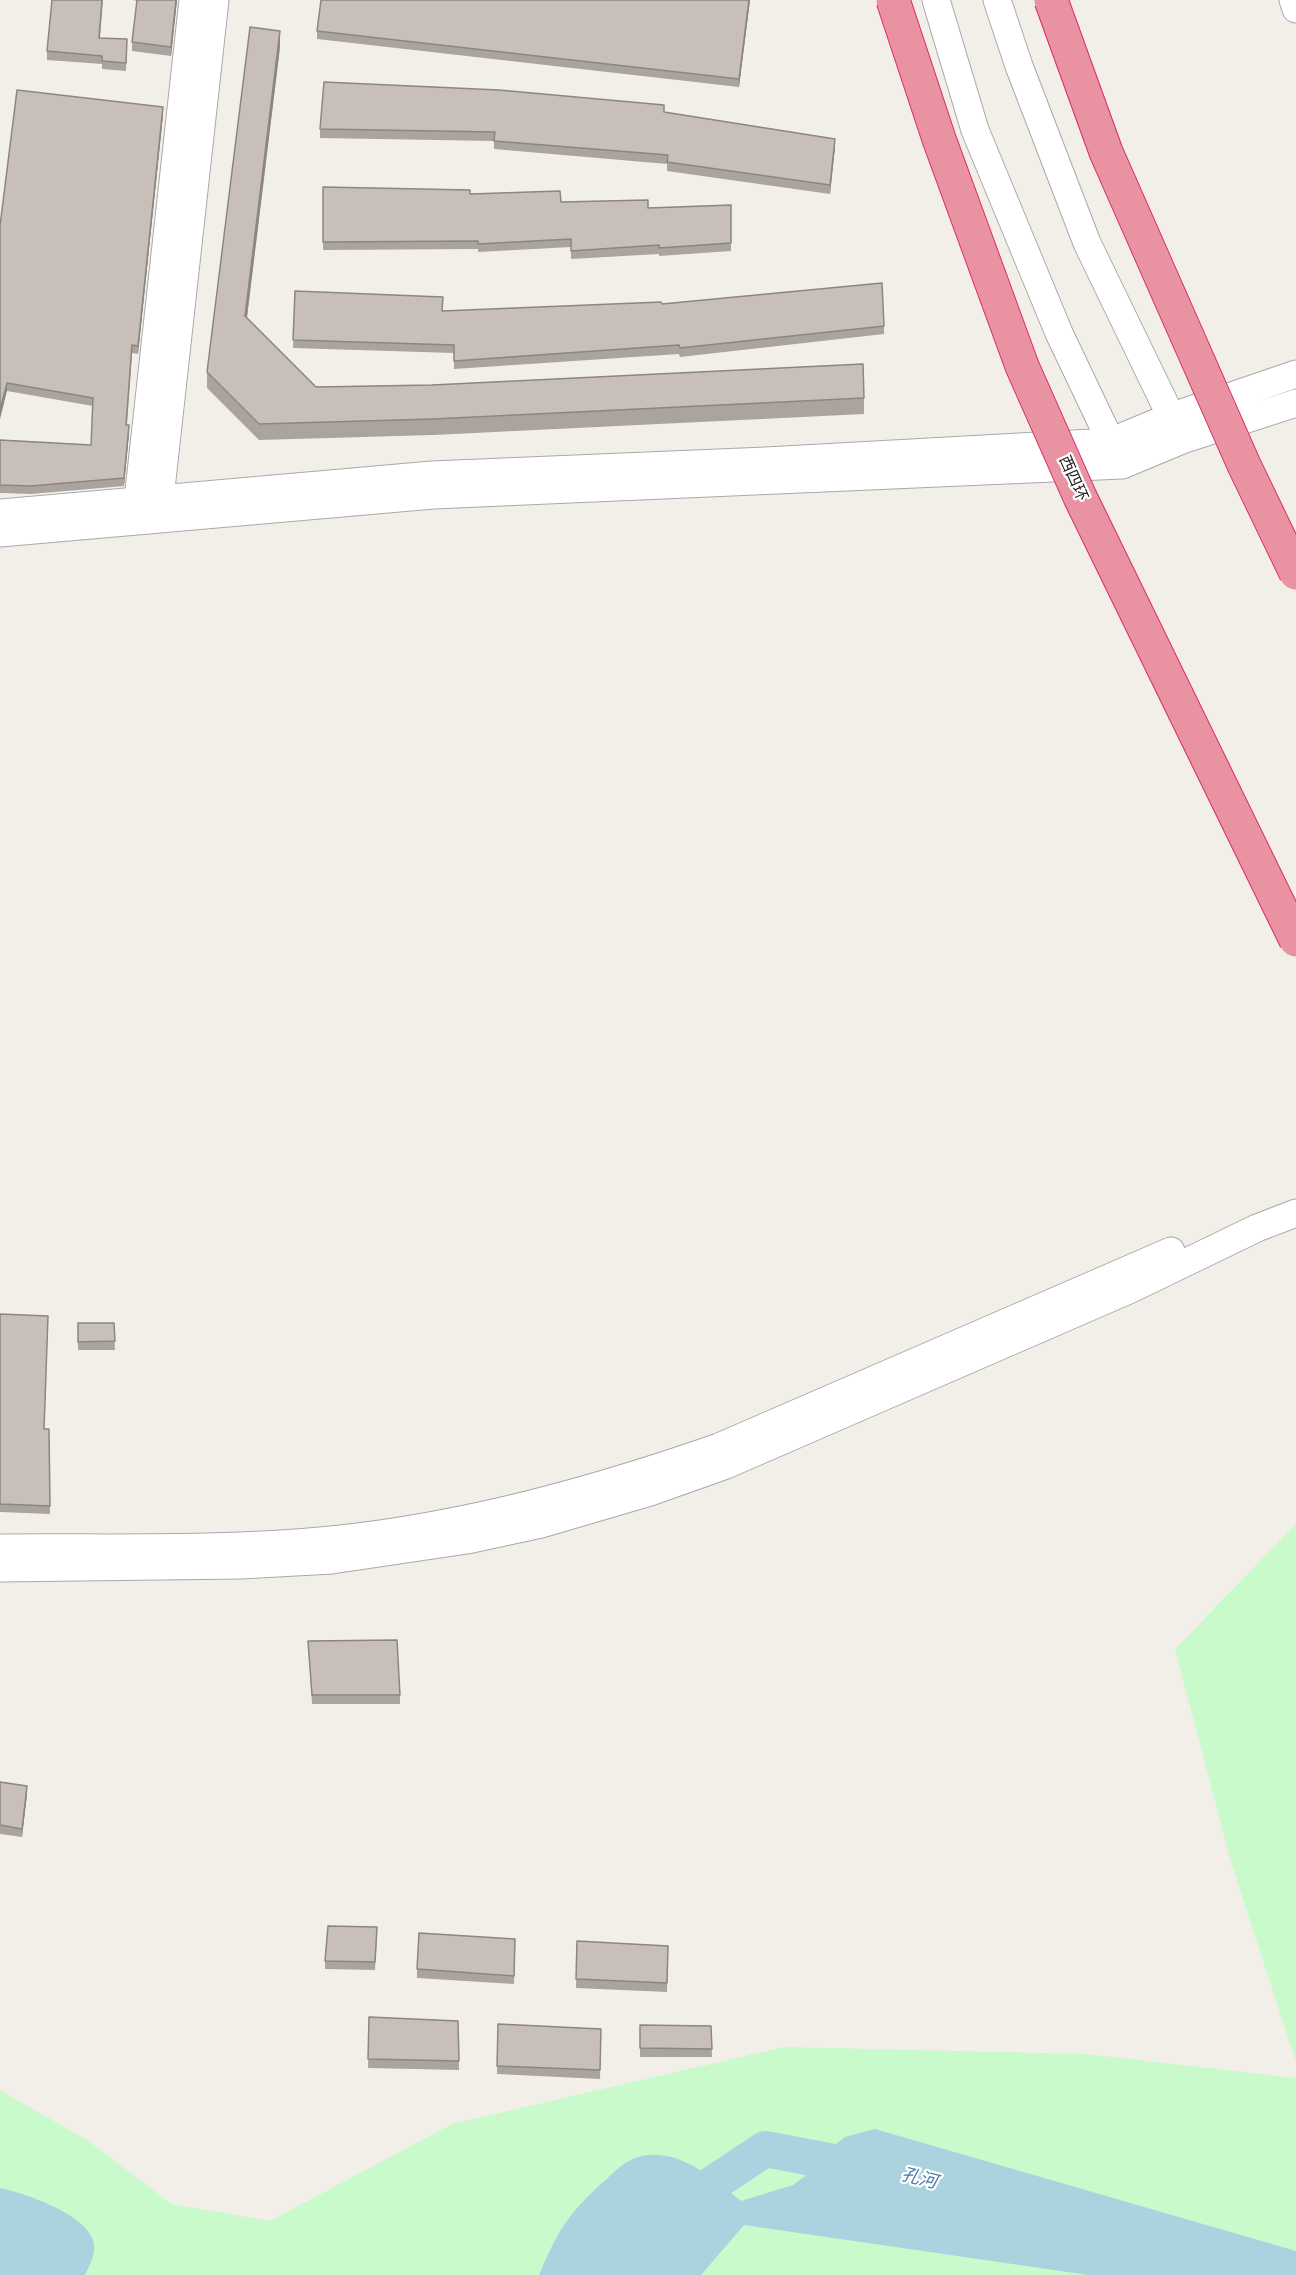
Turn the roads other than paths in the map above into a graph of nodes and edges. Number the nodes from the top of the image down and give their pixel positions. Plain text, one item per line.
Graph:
1 (193, 0) edge
2 (215, 0) edge
3 (893, 0) edge
4 (936, 0) edge
5 (997, 0) edge
6 (1051, 0) edge
7 (1293, 0) edge
8 (1296, 9) edge
9 (1296, 374) edge
10 (1296, 403) edge
11 (1176, 428) junction
12 (1116, 453) junction
13 (147, 510) junction
14 (0, 513) edge
15 (0, 533) edge
16 (1296, 573) edge
17 (1296, 940) edge
18 (1296, 1198) edge
19 (1296, 1213) edge
20 (0, 1548) edge
21 (0, 1568) edge

1 - 13 street
2 - 13 street
3 - 17 highway, 西四环, bridge
4 - 12 street
5 - 11 street
6 - 16 highway, bridge
7 - 8 street
9 - 11 street
10 - 11 street
11 - 12 street
12 - 13 street
13 - 14 street
13 - 15 street
18 - 20 street
19 - 21 street

